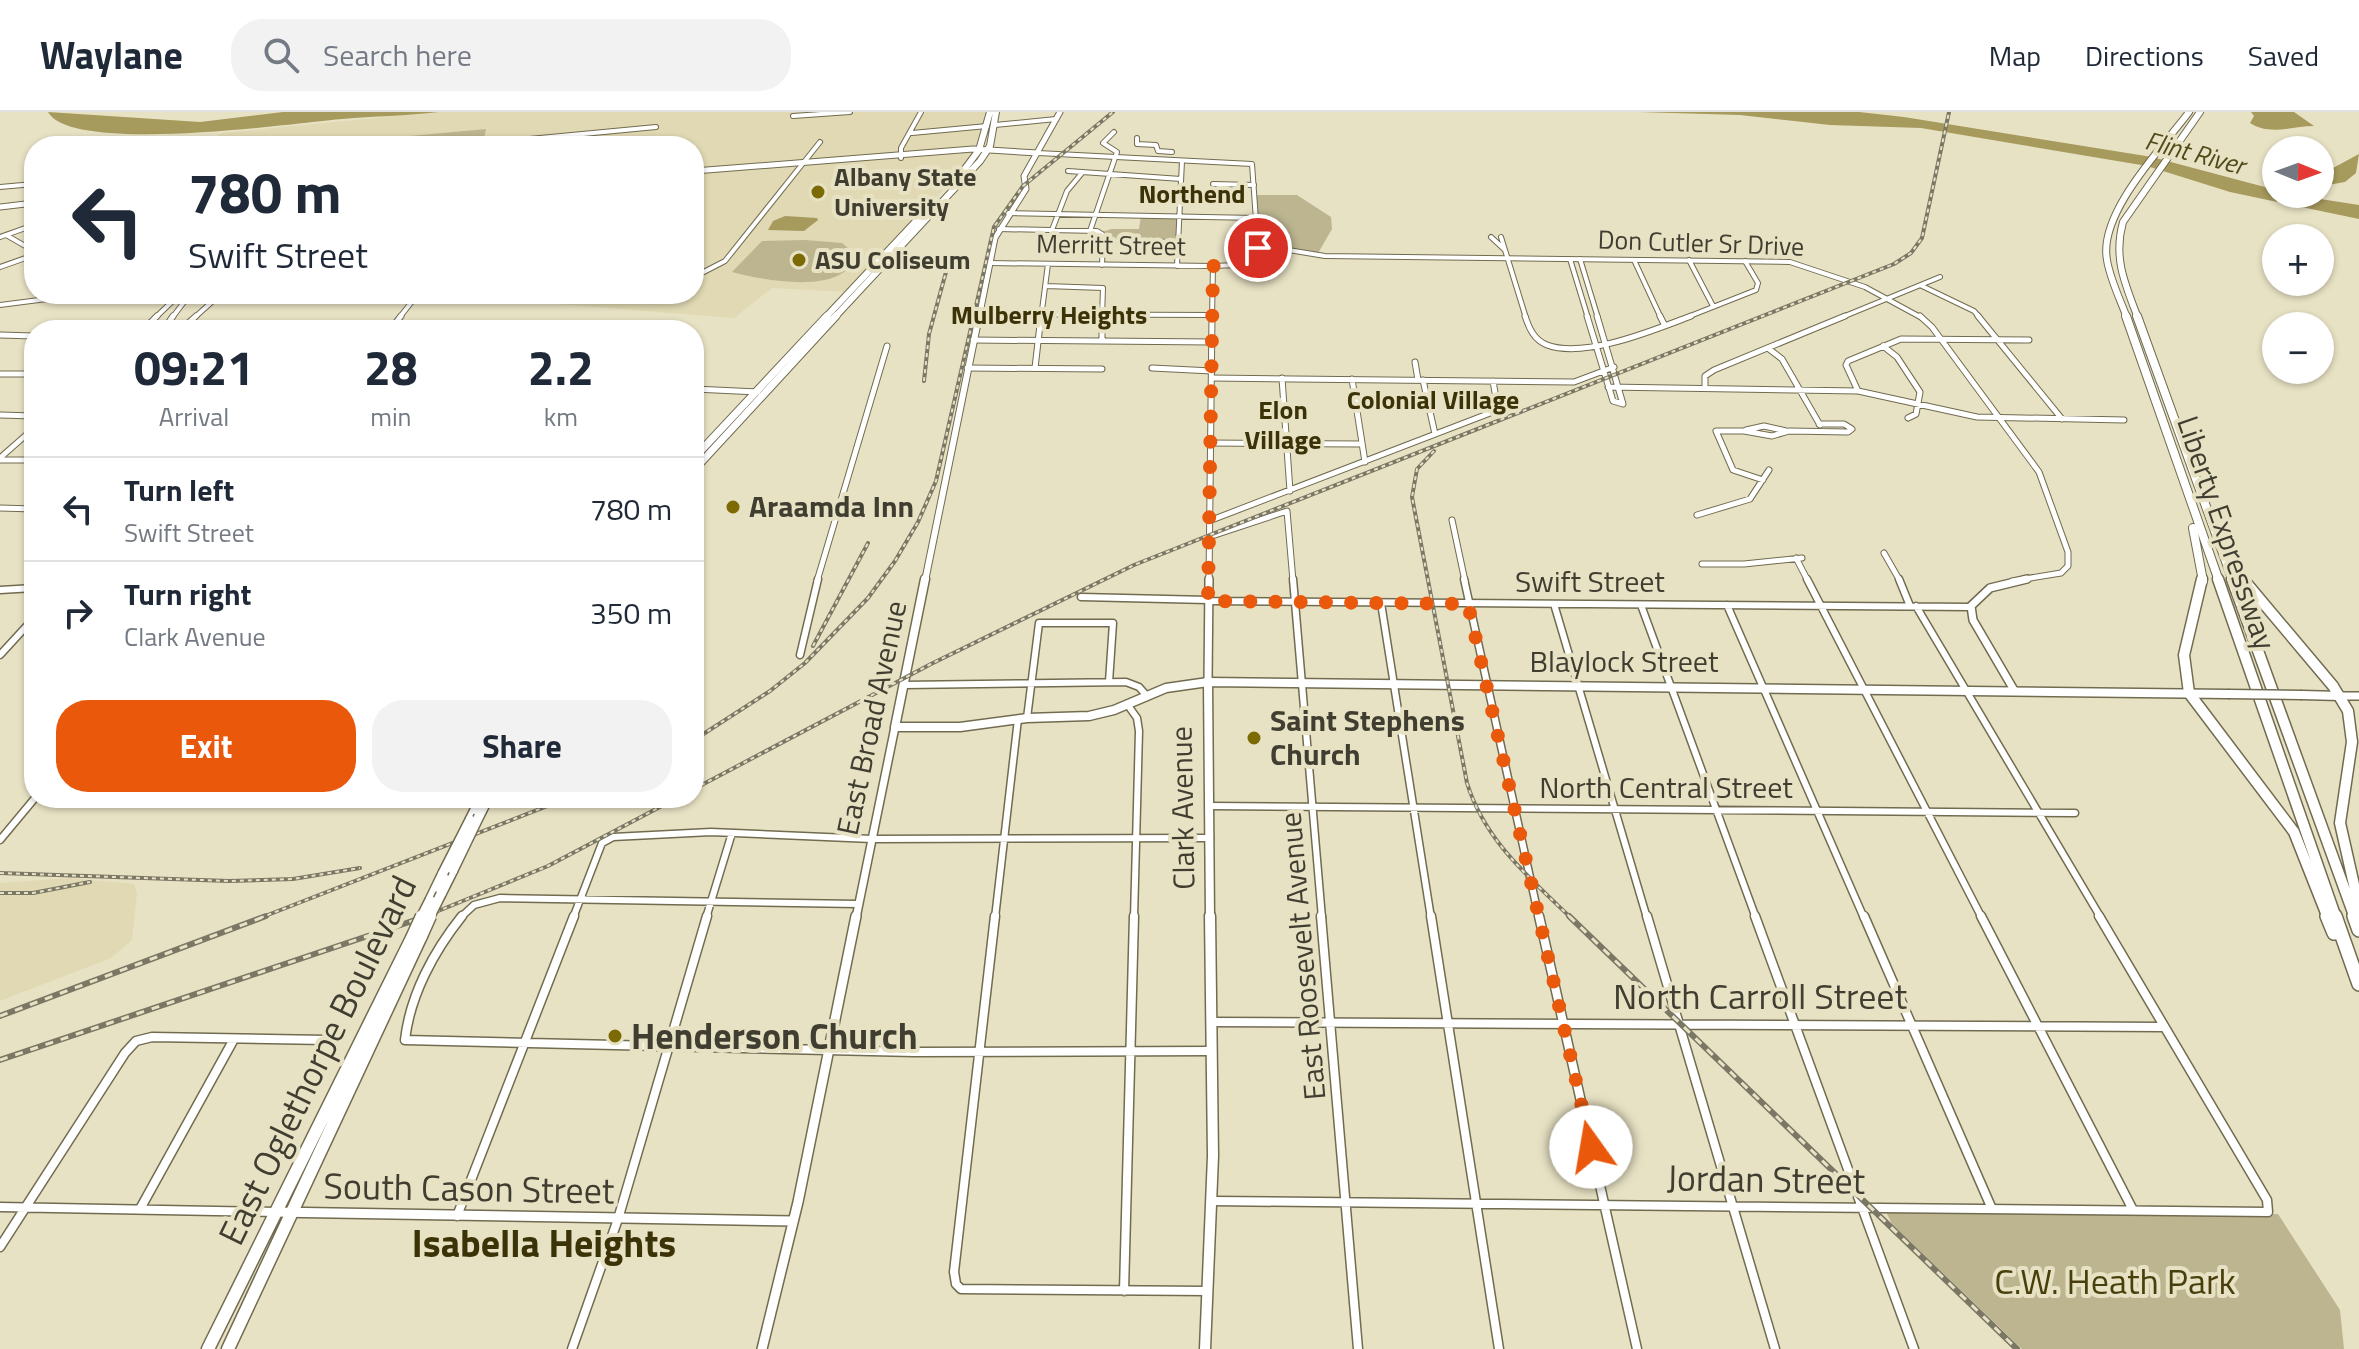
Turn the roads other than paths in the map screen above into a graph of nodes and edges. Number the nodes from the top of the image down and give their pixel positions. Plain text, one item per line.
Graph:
1 (850, 112) edge
2 (921, 112) edge
3 (993, 112) edge
4 (1060, 112) edge
5 (2189, 112) edge
6 (2200, 112) edge
7 (793, 116) dead end
8 (1056, 119) junction
9 (995, 125) junction
10 (987, 126) junction
11 (656, 127) dead end
12 (1114, 132) dead end
13 (912, 133) junction
14 (562, 136) edge
15 (1137, 141) dead end
16 (820, 142) dead end
17 (1151, 145) junction
18 (983, 150) junction
19 (1172, 152) dead end
20 (962, 153) junction
21 (1038, 153) junction
22 (901, 154) junction
23 (1115, 157) junction
24 (974, 158) junction
25 (807, 159) junction
26 (1147, 159) junction
27 (1182, 161) junction
28 (704, 171) edge
29 (712, 171) junction
30 (1068, 171) dead end
31 (1082, 173) junction
32 (1108, 176) junction
33 (1181, 179) junction
34 (2144, 181) junction
35 (1213, 184) dead end
36 (24, 185) edge
37 (1254, 185) junction
38 (1, 188) edge
39 (24, 204) edge
40 (0, 207) edge
41 (1008, 213) junction
42 (1058, 214) junction
43 (1095, 215) junction
44 (1179, 218) junction
45 (1256, 218) junction
46 (24, 229) edge
47 (999, 229) junction
48 (1052, 230) junction
49 (1090, 231) junction
50 (3, 236) edge
51 (1491, 237) dead end
52 (1501, 237) dead end
53 (1103, 241) junction
54 (1178, 242) junction
55 (1258, 245) junction
56 (24, 248) edge
57 (1505, 250) junction
58 (24, 257) edge
59 (1508, 258) junction
60 (1570, 259) junction
61 (1580, 259) junction
62 (1634, 260) junction
63 (1689, 260) junction
64 (1745, 261) junction
65 (989, 263) junction
66 (1048, 264) junction
67 (1102, 265) junction
68 (1809, 265) junction
69 (1177, 266) junction
70 (1213, 266) junction
71 (0, 267) edge
72 (704, 272) edge
73 (1806, 272) dead end
74 (1940, 277) dead end
75 (1046, 286) junction
76 (1922, 286) junction
77 (1888, 300) junction
78 (24, 302) edge
79 (170, 304) edge
80 (210, 304) edge
81 (410, 304) edge
82 (0, 305) edge
83 (1713, 306) junction
84 (979, 314) junction
85 (1042, 314) junction
86 (1104, 315) junction
87 (1212, 315) junction
88 (153, 320) edge
89 (192, 320) edge
90 (398, 320) edge
91 (1664, 324) junction
92 (0, 335) edge
93 (24, 336) edge
94 (1940, 339) junction
95 (973, 340) junction
96 (1998, 340) junction
97 (2029, 340) dead end
98 (1039, 341) junction
99 (1102, 341) junction
100 (1212, 342) junction
101 (1607, 345) junction
102 (887, 346) dead end
103 (1883, 346) junction
104 (1596, 347) junction
105 (1768, 348) junction
106 (1415, 362) dead end
107 (1614, 367) junction
108 (967, 368) junction
109 (1035, 368) junction
110 (1152, 368) dead end
111 (1102, 369) dead end
112 (1604, 370) junction
113 (0, 374) edge
114 (24, 374) edge
115 (1212, 374) junction
116 (1282, 378) junction
117 (1352, 379) junction
118 (1420, 380) junction
119 (1493, 381) junction
120 (1608, 387) junction
121 (1619, 387) junction
122 (1705, 388) junction
123 (704, 389) edge
124 (1800, 389) junction
125 (1858, 391) junction
126 (760, 392) junction
127 (1920, 404) junction
128 (0, 415) edge
129 (24, 416) edge
130 (1908, 418) dead end
131 (2000, 418) junction
132 (2062, 419) junction
133 (2124, 420) dead end
134 (1819, 424) junction
135 (1824, 431) junction
136 (1435, 434) junction
137 (24, 437) edge
138 (1211, 443) junction
139 (1286, 444) junction
140 (1361, 444) junction
141 (704, 448) edge
142 (704, 458) edge
143 (0, 459) edge
144 (24, 460) edge
145 (1365, 462) junction
146 (1769, 470) dead end
147 (2193, 473) junction
148 (1763, 480) junction
149 (1290, 491) junction
150 (2187, 495) junction
151 (0, 508) edge
152 (24, 509) edge
153 (1697, 515) dead end
154 (1452, 520) dead end
155 (1209, 521) junction
156 (1209, 537) junction
157 (1884, 553) dead end
158 (1702, 564) dead end
159 (24, 588) edge
160 (8, 589) junction
161 (0, 590) edge
162 (1081, 597) dead end
163 (0, 598) edge
164 (1208, 601) junction
165 (1294, 602) junction
166 (1381, 603) junction
167 (1468, 604) junction
168 (1554, 604) junction
169 (1641, 605) junction
170 (1727, 605) junction
171 (1821, 606) junction
172 (1913, 606) junction
173 (1971, 607) junction
174 (24, 629) edge
175 (0, 655) edge
176 (800, 655) dead end
177 (1033, 682) junction
178 (1109, 682) junction
179 (1208, 682) junction
180 (1301, 683) junction
181 (1393, 684) junction
182 (904, 685) junction
183 (1486, 685) junction
184 (1578, 686) junction
185 (1670, 687) junction
186 (1763, 687) junction
187 (1864, 688) junction
188 (1964, 689) junction
189 (2014, 690) junction
190 (2189, 693) junction
191 (1146, 695) junction
192 (2340, 696) junction
193 (2359, 696) edge
194 (1127, 704) junction
195 (1022, 718) junction
196 (895, 727) junction
197 (1210, 806) junction
198 (1312, 807) junction
199 (27, 808) edge
200 (478, 808) edge
201 (481, 808) edge
202 (1413, 808) junction
203 (1514, 809) junction
204 (1615, 810) junction
205 (1716, 810) junction
206 (1817, 812) junction
207 (1927, 812) junction
208 (2037, 813) junction
209 (2075, 813) dead end
210 (474, 818) junction
211 (732, 833) junction
212 (1135, 838) junction
213 (1210, 838) junction
214 (872, 839) junction
215 (1004, 839) junction
216 (0, 840) edge
217 (448, 872) junction
218 (579, 900) junction
219 (712, 902) junction
220 (858, 904) junction
221 (2359, 907) edge
222 (2359, 930) edge
223 (417, 937) junction
224 (2359, 984) edge
225 (2359, 993) edge
226 (1330, 1021) junction
227 (1211, 1022) junction
228 (1446, 1022) junction
229 (1563, 1023) junction
230 (1679, 1024) junction
231 (1795, 1025) junction
232 (1911, 1025) junction
233 (2038, 1026) junction
234 (2164, 1027) junction
235 (234, 1039) junction
236 (326, 1040) dead end
237 (524, 1043) junction
238 (668, 1047) junction
239 (829, 1049) junction
240 (1212, 1051) junction
241 (980, 1052) junction
242 (1129, 1052) junction
243 (1212, 1201) junction
244 (1345, 1202) junction
245 (1475, 1203) junction
246 (1604, 1205) junction
247 (0, 1207) edge
248 (1733, 1207) junction
249 (26, 1208) junction
250 (1863, 1208) junction
251 (140, 1209) junction
252 (1992, 1209) junction
253 (2133, 1210) junction
254 (275, 1212) junction
255 (294, 1212) junction
256 (457, 1216) junction
257 (618, 1219) junction
258 (793, 1221) junction
259 (0, 1247) edge
260 (1124, 1291) junction
261 (1207, 1291) junction
262 (208, 1349) edge
263 (228, 1349) edge
264 (572, 1349) edge
265 (762, 1349) edge
266 (1205, 1349) edge
267 (1358, 1349) edge
268 (1499, 1349) edge
269 (1637, 1349) edge
270 (1775, 1349) edge
271 (1914, 1349) edge

1 - 7 street
2 - 13 street
3 - 9 main road
3 - 10 main road
4 - 8 main road, East Broad Avenue
5 - 34 highway, Liberty Expressway
6 - 34 highway, Liberty Expressway
8 - 9 street
8 - 21 main road, East Broad Avenue
9 - 18 main road
10 - 13 street
10 - 18 main road
11 - 14 street
12 - 23 street
13 - 22 street
15 - 17 street
16 - 25 street
17 - 19 street
17 - 26 street
18 - 20 main road
18 - 21 main road
18 - 22 main road
18 - 24 main road
18 - 126 main road
20 - 22 main road
20 - 24 main road
21 - 23 street
21 - 41 main road, East Broad Avenue
22 - 25 main road
22 - 25 main road
23 - 26 street
23 - 32 street
24 - 126 main road
25 - 29 main road
25 - 29 main road
25 - 72 street
26 - 27 street
27 - 33 street
27 - 37 street
28 - 29 main road
30 - 31 street
31 - 32 street
31 - 42 street
32 - 33 street
32 - 43 street
33 - 44 street
34 - 147 highway, Liberty Expressway
34 - 150 highway, Liberty Expressway
35 - 37 street
36 - 38 street
37 - 45 street
39 - 40 main road
41 - 42 street
41 - 47 main road, East Broad Avenue
42 - 43 street
42 - 48 street
43 - 44 street
43 - 49 street
44 - 45 street
44 - 54 street
45 - 55 street
46 - 50 street
47 - 48 street
47 - 65 main road, East Broad Avenue
48 - 49 street
49 - 53 street
50 - 56 street
51 - 57 street
52 - 57 street
53 - 54 street
53 - 67 street
54 - 69 street
55 - 59 street, Don Cutler Sr Drive
55 - 70 street, Merritt Street
57 - 59 street
58 - 71 street
59 - 60 street, Don Cutler Sr Drive
59 - 104 street
60 - 61 street, Don Cutler Sr Drive
60 - 104 street
61 - 62 street, Don Cutler Sr Drive
61 - 101 street
62 - 63 street, Don Cutler Sr Drive
62 - 91 street
63 - 64 street, Don Cutler Sr Drive
63 - 83 street
64 - 68 street, Don Cutler Sr Drive
64 - 83 street
65 - 66 street, Merritt Street
65 - 84 main road, East Broad Avenue
66 - 67 street, Merritt Street
66 - 75 street
67 - 69 street, Merritt Street
68 - 73 street
68 - 77 street, Don Cutler Sr Drive
69 - 70 street, Merritt Street
70 - 87 street, Clark Avenue
74 - 76 street
75 - 85 street
75 - 86 street
76 - 77 street
76 - 96 street
77 - 94 street, Don Cutler Sr Drive
77 - 105 street
78 - 82 street
79 - 88 street
80 - 89 street
81 - 90 street
83 - 91 street
84 - 85 street
84 - 95 main road, East Broad Avenue
85 - 86 street
85 - 98 street
86 - 87 street
86 - 99 street
87 - 100 street, Clark Avenue
91 - 101 street
92 - 93 street
94 - 96 street
94 - 103 street
94 - 131 street, Don Cutler Sr Drive
95 - 98 street
95 - 108 main road, East Broad Avenue
96 - 97 street
96 - 132 street
98 - 99 street
98 - 109 street
99 - 100 street
100 - 115 street, Clark Avenue
101 - 104 street
101 - 107 street
102 - 176 street
103 - 125 street
103 - 127 street
104 - 112 street
105 - 122 street
105 - 124 street
106 - 118 street
107 - 112 street
107 - 121 street
108 - 109 street
108 - 182 main road, East Broad Avenue
109 - 111 street
110 - 115 street
112 - 119 street
112 - 120 street
113 - 114 street
115 - 116 street
115 - 138 street, Clark Avenue
116 - 117 street
116 - 139 street
117 - 118 street
117 - 140 street
118 - 119 street
118 - 136 street
119 - 136 street
120 - 121 street
120 - 121 street
121 - 122 street
122 - 124 street
123 - 126 street
124 - 125 street
124 - 134 street
125 - 127 street
126 - 141 main road
126 - 142 main road
127 - 130 street
127 - 131 street
128 - 129 street
131 - 132 street
131 - 173 street, Don Cutler Sr Drive
132 - 133 street
134 - 135 street
134 - 135 street
135 - 148 street
136 - 145 street
137 - 143 street
138 - 139 street
138 - 155 street, Clark Avenue
139 - 140 street
139 - 149 street
140 - 145 street
143 - 144 street
145 - 149 street
146 - 148 street
147 - 192 highway
147 - 222 highway, Liberty Expressway
148 - 153 street
149 - 155 street
150 - 190 highway
150 - 224 highway, Liberty Expressway
151 - 152 street
154 - 167 street
155 - 156 street, Clark Avenue
156 - 164 street, Clark Avenue
156 - 165 street, East Roosevelt Avenue
157 - 172 street
158 - 171 street
159 - 160 street
160 - 161 street
160 - 163 street
162 - 164 street, Swift Street
164 - 165 street, Swift Street
164 - 179 street, Clark Avenue
165 - 166 street, Swift Street
165 - 180 street, East Roosevelt Avenue
166 - 167 street, Swift Street
166 - 181 street
167 - 168 street, Swift Street
167 - 183 street
168 - 169 street, Swift Street
168 - 184 street
169 - 170 street, Swift Street
169 - 185 street
170 - 171 street, Swift Street
170 - 186 street
171 - 172 street, Swift Street
171 - 187 street
172 - 173 street, Swift Street
172 - 188 street
173 - 189 street
174 - 175 street
177 - 178 street
177 - 178 street
177 - 182 street
177 - 195 street
178 - 191 street
179 - 180 main road, Blaylock Street
179 - 191 main road, Blaylock Street
179 - 197 main road, Clark Avenue
180 - 181 main road, Blaylock Street
180 - 198 street, East Roosevelt Avenue
181 - 183 main road, Blaylock Street
181 - 202 street
182 - 196 main road, East Broad Avenue
183 - 184 main road, Blaylock Street
183 - 203 street
184 - 185 main road, Blaylock Street
184 - 204 street
185 - 186 main road, Blaylock Street
185 - 205 street
186 - 187 main road, Blaylock Street
186 - 206 street
187 - 188 main road, Blaylock Street
187 - 207 street
188 - 189 main road, Blaylock Street
188 - 208 street
189 - 190 main road, Blaylock Street
190 - 192 main road, Blaylock Street, bridge
190 - 225 highway
191 - 194 main road, Blaylock Street
192 - 193 street, Blaylock Street
192 - 221 highway
194 - 195 main road, Blaylock Street
194 - 212 street
195 - 196 main road, Blaylock Street
195 - 215 street
196 - 214 street, East Broad Avenue
197 - 198 street, North Central Street
197 - 213 main road, Clark Avenue
198 - 202 street, North Central Street
198 - 226 street, East Roosevelt Avenue
199 - 216 street
200 - 210 main road, East Oglethorpe Boulevard
201 - 210 main road, East Oglethorpe Boulevard
202 - 203 street, North Central Street
202 - 228 street
203 - 204 street, North Central Street
203 - 229 street
204 - 205 street, North Central Street
204 - 230 street
205 - 206 street, North Central Street
205 - 231 street
206 - 207 street, North Central Street
206 - 232 street
207 - 208 street, North Central Street
207 - 233 street
208 - 209 street, North Central Street
208 - 234 street
210 - 217 main road, East Oglethorpe Boulevard, bridge
211 - 214 street
211 - 218 street
211 - 219 street
212 - 213 street
212 - 215 street
212 - 242 street
213 - 227 main road, Clark Avenue
214 - 215 street
214 - 220 street, East Broad Avenue
215 - 241 street
217 - 223 main road, East Oglethorpe Boulevard, bridge
217 - 223 main road, East Oglethorpe Boulevard, bridge
218 - 219 street
218 - 237 street
218 - 237 street
219 - 220 street
219 - 238 street
220 - 239 street, East Broad Avenue
223 - 254 main road, East Oglethorpe Boulevard
223 - 255 main road, East Oglethorpe Boulevard
226 - 227 street, North Carroll Street
226 - 228 street, North Carroll Street
226 - 244 street, East Roosevelt Avenue
227 - 240 main road, Clark Avenue
228 - 229 street, North Carroll Street
228 - 245 street
229 - 230 street, North Carroll Street
229 - 246 street
230 - 231 street, North Carroll Street
230 - 248 street
231 - 232 street, North Carroll Street
231 - 250 street
232 - 233 street, North Carroll Street
232 - 252 street
233 - 234 street, North Carroll Street
233 - 253 street
234 - 253 street, Jordan Street
235 - 236 street
235 - 249 street
235 - 251 street
237 - 238 street
237 - 256 street
238 - 239 street
238 - 257 street
239 - 241 street
239 - 258 street, East Broad Avenue
240 - 242 street
240 - 243 main road, Clark Avenue
241 - 242 street
241 - 260 street
242 - 260 street
243 - 244 street, Jordan Street
243 - 261 main road, Clark Avenue
244 - 245 street, Jordan Street
244 - 267 street, East Roosevelt Avenue
245 - 246 street, Jordan Street
245 - 268 street
246 - 248 street, Jordan Street
246 - 269 street
247 - 249 street, South Cason Street
248 - 250 street, Jordan Street
248 - 270 street
249 - 251 street, South Cason Street
249 - 259 street
250 - 252 street, Jordan Street
250 - 271 street
251 - 254 street, South Cason Street
252 - 253 street, Jordan Street
254 - 255 street, South Cason Street
254 - 262 main road, East Oglethorpe Boulevard
255 - 256 street, South Cason Street
255 - 263 main road, East Oglethorpe Boulevard
256 - 257 street, South Cason Street
257 - 258 street, South Cason Street
257 - 264 street
258 - 265 street, East Broad Avenue
260 - 261 street
261 - 266 main road, Clark Avenue

